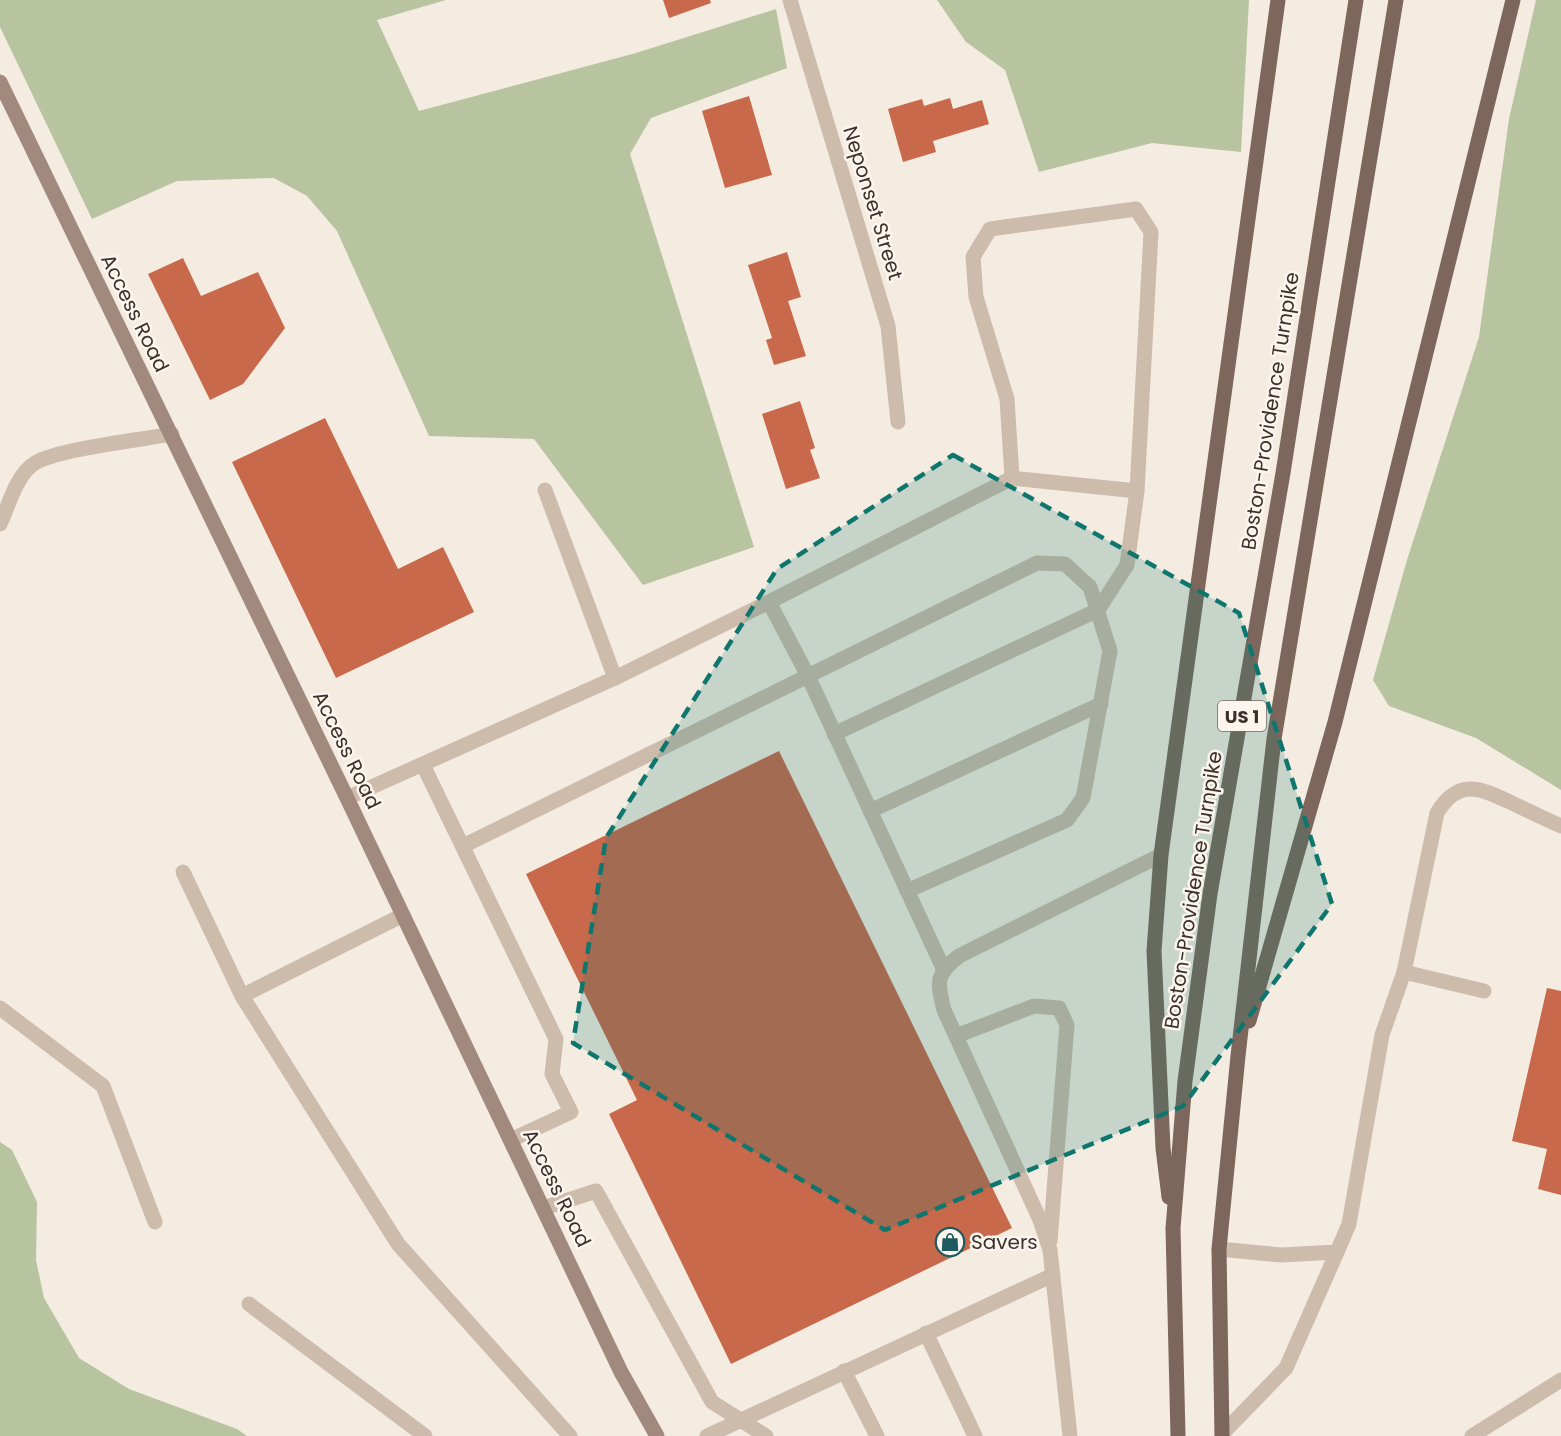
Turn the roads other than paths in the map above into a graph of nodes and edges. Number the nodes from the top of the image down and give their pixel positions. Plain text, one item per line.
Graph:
1 (790, 0) edge
2 (1278, 0) edge
3 (1356, 0) edge
4 (1396, 0) edge
5 (1513, 0) edge
6 (0, 82) edge
7 (898, 422) dead end
8 (172, 434) junction
9 (1012, 478) junction
10 (545, 490) dead end
11 (1137, 491) junction
12 (0, 524) edge
13 (769, 602) junction
14 (1098, 610) junction
15 (808, 676) junction
16 (615, 678) junction
17 (1101, 704) junction
18 (834, 734) junction
19 (423, 765) junction
20 (347, 798) junction
21 (870, 811) junction
22 (1561, 826) edge
23 (463, 846) junction
24 (1161, 855) junction
25 (183, 872) dead end
26 (907, 891) junction
27 (403, 915) junction
28 (943, 968) junction
29 (1404, 972) junction
30 (1484, 991) dead end
31 (242, 996) junction
32 (0, 1008) edge
33 (956, 1036) junction
34 (1238, 1056) junction
35 (511, 1140) junction
36 (544, 1208) junction
37 (155, 1222) dead end
38 (1173, 1228) junction
39 (1219, 1249) junction
40 (1050, 1250) junction
41 (1337, 1252) junction
42 (1053, 1275) junction
43 (249, 1304) dead end
44 (926, 1333) junction
45 (844, 1371) junction
46 (1561, 1380) edge
47 (740, 1419) junction
48 (1222, 1435) edge
49 (425, 1436) edge
50 (570, 1436) edge
51 (657, 1436) edge
52 (707, 1436) edge
53 (766, 1436) edge
54 (877, 1436) edge
55 (975, 1436) edge
56 (1070, 1436) edge
57 (1178, 1436) edge
58 (1472, 1436) edge

1 - 7 street, Neponset Street
2 - 24 main road
3 - 38 main road, Boston-Providence Turnpike / US 1
4 - 34 main road, US 1
5 - 34 main road
6 - 8 street, Access Road
8 - 12 street
8 - 20 street, Access Road
9 - 11 street
9 - 11 street
9 - 13 street
10 - 16 street
11 - 14 street
13 - 15 street
13 - 16 street
14 - 15 street
14 - 17 street
14 - 18 street
15 - 18 street
15 - 23 street
16 - 19 street
17 - 21 street
17 - 26 street
18 - 21 street
19 - 20 street
19 - 23 street
20 - 27 street, Access Road
21 - 26 street
22 - 29 street
23 - 35 street
24 - 28 street
24 - 38 main road
25 - 31 street
26 - 28 street
27 - 31 street
27 - 35 street, Access Road
28 - 33 street
29 - 30 street
29 - 41 street
31 - 50 street
32 - 37 street
33 - 40 street
33 - 40 street
34 - 39 main road, US 1
35 - 36 street, Access Road
36 - 47 street
36 - 51 street, Access Road
38 - 57 main road, Boston-Providence Turnpike / US 1
39 - 41 street
39 - 48 main road, US 1
40 - 42 street
41 - 48 street
42 - 44 street
42 - 56 street
43 - 49 street
44 - 45 street
44 - 55 street
45 - 47 street
45 - 54 street
46 - 58 street
47 - 52 street
47 - 53 street

